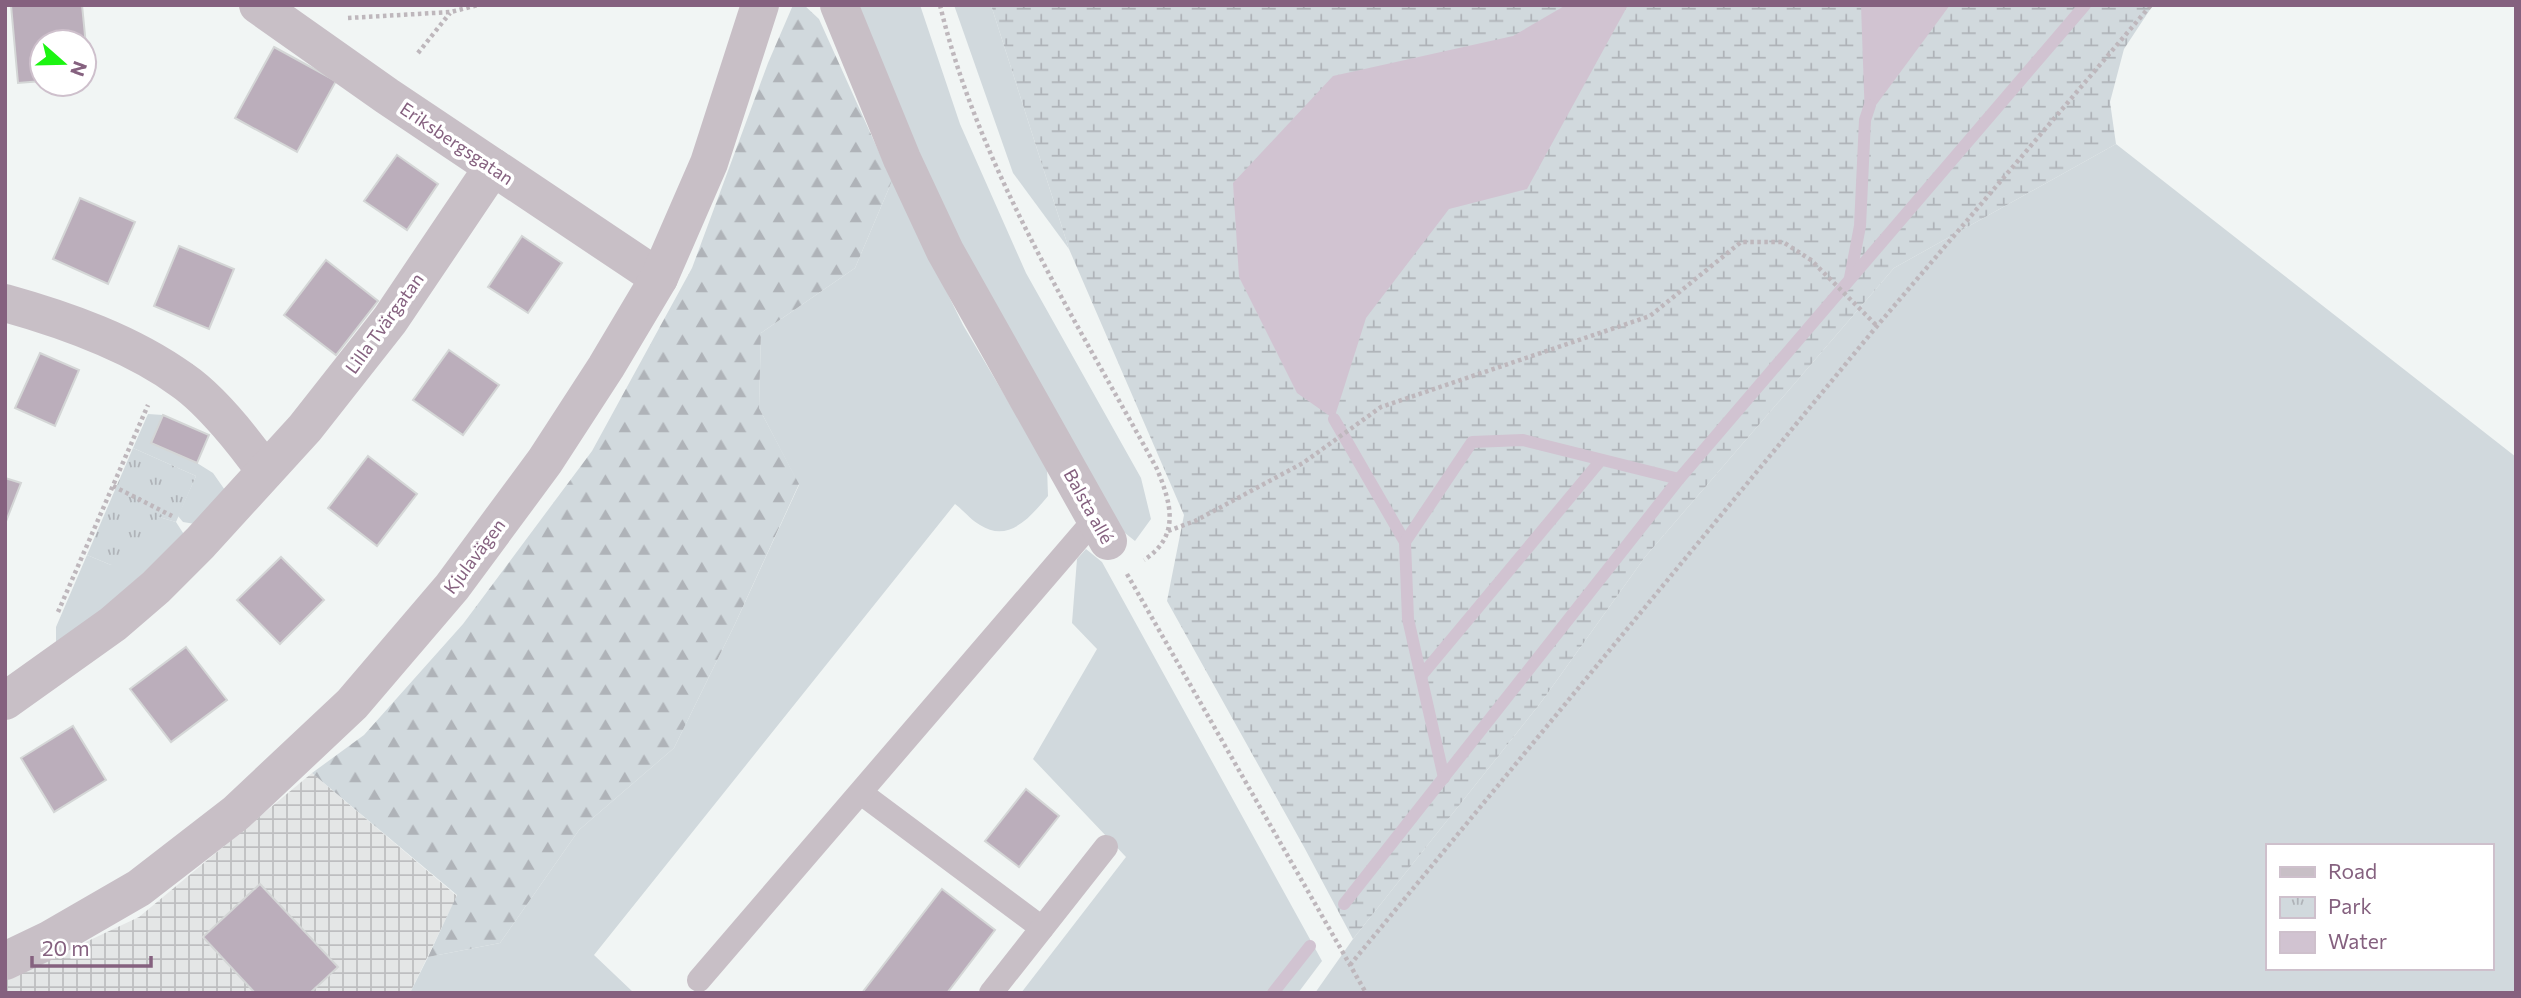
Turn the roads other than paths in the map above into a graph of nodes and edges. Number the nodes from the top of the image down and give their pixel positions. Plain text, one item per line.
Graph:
1 (257, 5) edge
2 (760, 5) edge
3 (839, 5) edge
4 (493, 167) junction
5 (659, 278) junction
6 (5, 303) edge
7 (265, 471) junction
8 (1110, 544) joint
9 (5, 701) edge
10 (861, 793) junction
11 (1106, 847) dead end
12 (1042, 928) junction
13 (5, 961) edge
14 (699, 980) dead end
15 (991, 993) edge

1 - 4 street, Eriksbergsgatan
2 - 5 street, Kjulavägen
3 - 8 street, Balsta allé
4 - 5 street, Eriksbergsgatan
4 - 7 street, Lilla Tvärgatan
5 - 13 street, Kjulavägen
6 - 7 street
7 - 9 street, Lilla Tvärgatan
8 - 10 lane
10 - 12 lane
10 - 14 lane
11 - 12 lane
12 - 15 lane

